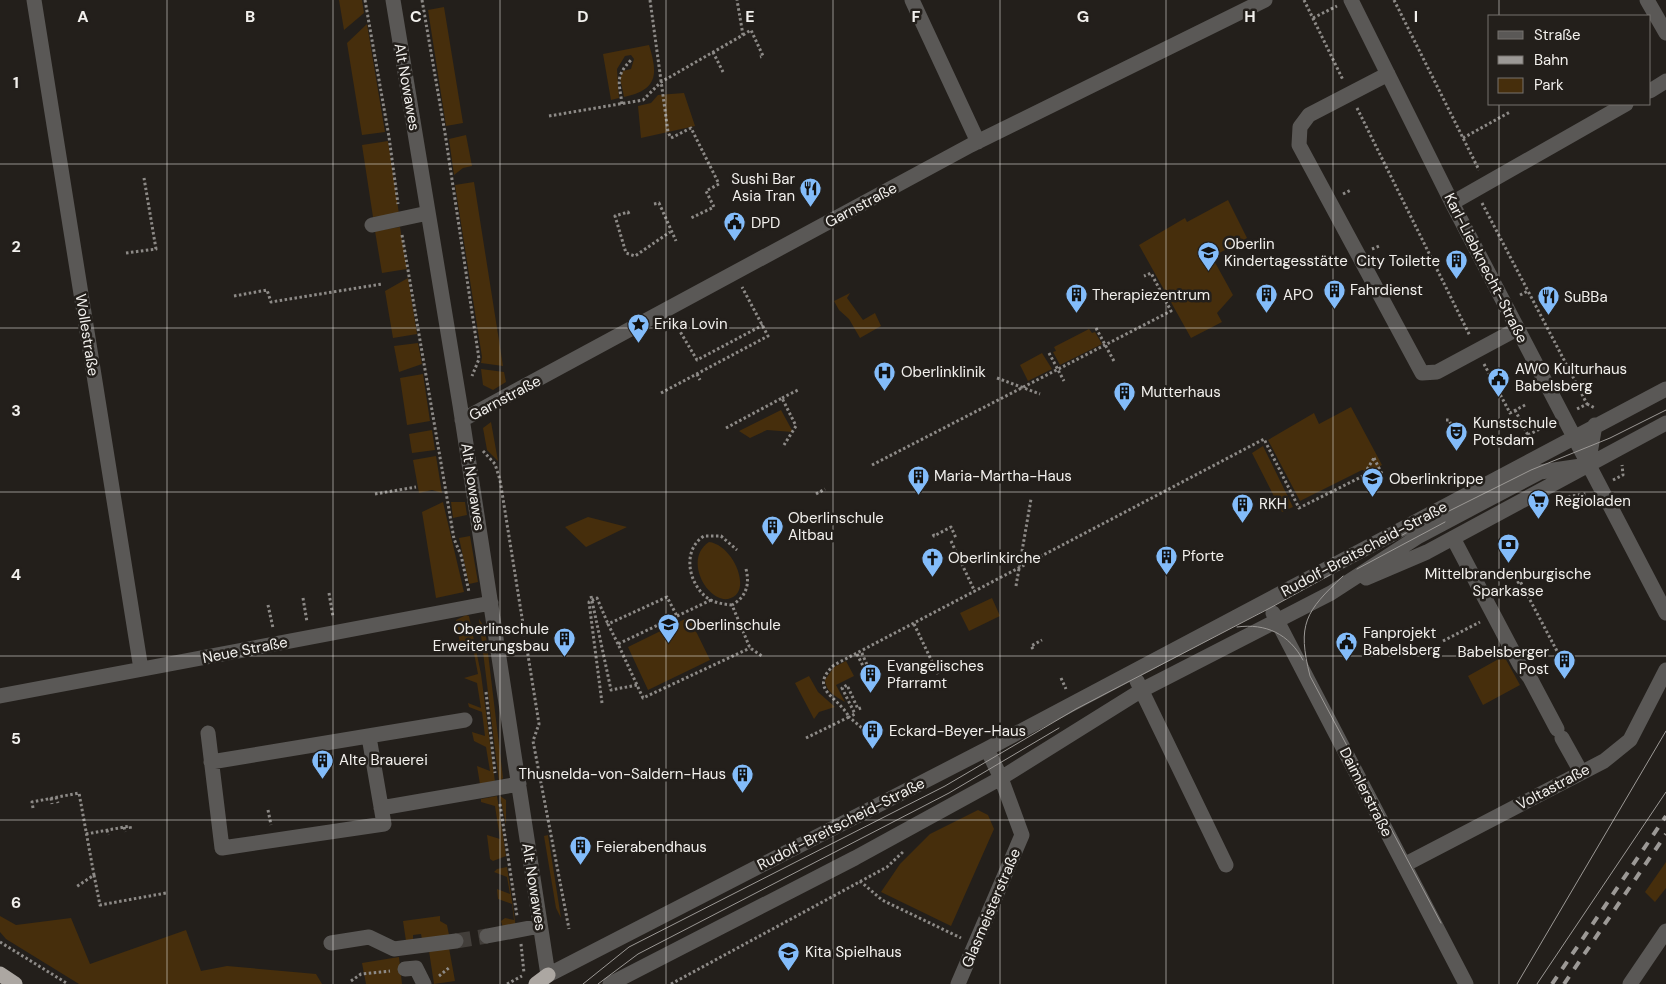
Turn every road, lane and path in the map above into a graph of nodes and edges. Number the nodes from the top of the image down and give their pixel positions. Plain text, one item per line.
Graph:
1 (34, 0) edge
2 (366, 0) edge
3 (393, 0) edge
4 (422, 0) edge
5 (650, 0) edge
6 (737, 0) edge
7 (912, 0) edge
8 (1265, 0) edge
9 (1304, 0) edge
10 (1394, 0) edge
11 (1647, 0) edge
12 (1344, 3) edge
13 (1313, 18) junction
14 (1666, 33) edge
15 (743, 35) junction
16 (713, 52) junction
17 (760, 57) dead end
18 (631, 60) dead end
19 (722, 72) dead end
20 (1388, 74) junction
21 (1666, 81) edge
22 (661, 82) junction
23 (1651, 89) edge
24 (1350, 94) junction
25 (622, 104) junction
26 (1624, 105) edge
27 (1510, 112) dead end
28 (549, 116) dead end
29 (1463, 138) junction
30 (978, 142) junction
31 (144, 178) dead end
32 (1486, 184) junction
33 (1452, 203) junction
34 (654, 204) dead end
35 (428, 213) junction
36 (629, 214) dead end
37 (691, 218) dead end
38 (400, 220) junction
39 (372, 225) dead end
40 (670, 232) junction
41 (676, 241) dead end
42 (126, 254) dead end
43 (735, 273) junction
44 (1144, 276) dead end
45 (382, 284) dead end
46 (1528, 291) dead end
47 (234, 296) dead end
48 (763, 325) junction
49 (678, 328) dead end
50 (1096, 328) dead end
51 (1517, 329) junction
52 (1105, 345) junction
53 (1477, 350) junction
54 (1049, 353) dead end
55 (1115, 363) dead end
56 (1058, 369) junction
57 (697, 374) junction
58 (997, 378) dead end
59 (700, 380) dead end
60 (471, 381) dead end
61 (1064, 381) dead end
62 (1022, 388) junction
63 (1666, 389) edge
64 (798, 390) dead end
65 (661, 393) dead end
66 (1040, 394) dead end
67 (782, 398) junction
68 (1527, 404) dead end
69 (462, 420) junction
70 (1446, 420) dead end
71 (1666, 423) edge
72 (1595, 425) junction
73 (726, 428) dead end
74 (1458, 429) dead end
75 (1573, 436) junction
76 (482, 444) dead end
77 (784, 445) dead end
78 (872, 465) dead end
79 (1588, 465) junction
80 (1382, 474) dead end
81 (416, 487) dead end
82 (825, 489) dead end
83 (375, 494) dead end
84 (816, 494) dead end
85 (1031, 499) dead end
86 (933, 534) dead end
87 (956, 538) dead end
88 (1453, 538) junction
89 (950, 541) dead end
90 (737, 550) dead end
91 (746, 569) dead end
92 (1019, 569) junction
93 (1517, 583) dead end
94 (1016, 586) dead end
95 (975, 592) junction
96 (329, 593) dead end
97 (1331, 593) junction
98 (591, 596) dead end
99 (303, 598) dead end
100 (592, 600) junction
101 (711, 600) junction
102 (1266, 601) junction
103 (491, 603) junction
104 (268, 605) dead end
105 (473, 606) junction
106 (732, 606) junction
107 (1666, 613) edge
108 (676, 616) junction
109 (1277, 620) junction
110 (1484, 620) dead end
111 (608, 624) junction
112 (914, 624) junction
113 (336, 632) junction
114 (310, 637) junction
115 (887, 638) junction
116 (1042, 640) dead end
117 (1443, 641) dead end
118 (889, 643) dead end
119 (275, 644) junction
120 (618, 644) junction
121 (750, 648) junction
122 (1033, 649) dead end
123 (861, 651) junction
124 (1558, 653) dead end
125 (857, 654) junction
126 (762, 656) dead end
127 (141, 669) junction
128 (1666, 670) edge
129 (1132, 671) junction
130 (938, 674) dead end
131 (636, 685) junction
132 (485, 689) dead end
133 (1142, 690) junction
134 (0, 696) edge
135 (602, 703) dead end
136 (861, 708) dead end
137 (849, 716) junction
138 (465, 720) dead end
139 (862, 728) dead end
140 (208, 733) dead end
141 (369, 737) junction
142 (806, 738) dead end
143 (987, 748) junction
144 (211, 762) junction
145 (1581, 772) junction
146 (1001, 778) junction
147 (519, 784) junction
148 (497, 787) junction
149 (56, 797) junction
150 (51, 798) junction
151 (58, 803) dead end
152 (52, 804) dead end
153 (33, 808) dead end
154 (381, 808) junction
155 (124, 827) junction
156 (107, 830) junction
157 (131, 831) dead end
158 (125, 832) dead end
159 (86, 834) junction
160 (108, 835) dead end
161 (909, 846) dead end
162 (1226, 865) dead end
163 (1404, 865) junction
164 (94, 875) junction
165 (860, 881) junction
166 (76, 888) dead end
167 (166, 893) dead end
168 (540, 926) junction
169 (569, 929) dead end
170 (519, 930) junction
171 (1666, 931) edge
172 (487, 936) tunnel mouth
173 (456, 941) tunnel mouth
174 (0, 942) edge
175 (331, 943) dead end
176 (975, 944) junction
177 (405, 969) joint
178 (0, 974) edge
179 (536, 978) edge
180 (351, 981) dead end
181 (16, 984) edge
182 (68, 984) edge
183 (424, 984) edge
184 (507, 984) edge
185 (610, 984) edge
186 (671, 984) edge
187 (958, 984) edge
188 (1466, 984) edge
189 (1630, 984) edge

1 - 127 street, Wollestraße
2 - 38 path
3 - 35 street, Alt Nowawes
4 - 60 path
5 - 22 path
6 - 15 path
7 - 30 street
8 - 30 street, Garnstraße
9 - 13 path
10 - 29 path
11 - 14 street
12 - 13 path
12 - 20 street, Karl-Liebknecht-Straße
13 - 24 path
15 - 16 path
15 - 17 path
16 - 19 path
16 - 22 path
18 - 25 path
20 - 24 street
20 - 33 street, Karl-Liebknecht-Straße
21 - 23 street
22 - 25 path
22 - 37 path
24 - 53 path
24 - 53 street
25 - 28 path
26 - 32 street
27 - 29 path
29 - 32 path
30 - 43 street, Garnstraße
31 - 42 path
32 - 33 street
32 - 46 path
33 - 51 street, Karl-Liebknecht-Straße
34 - 40 path
35 - 38 street
35 - 69 street, Alt Nowawes
36 - 40 path
38 - 39 street
38 - 105 path
40 - 41 path
43 - 48 path
43 - 69 street, Garnstraße
44 - 52 path
45 - 47 path
48 - 49 path
48 - 57 path
50 - 52 path
51 - 53 street
51 - 75 street, Karl-Liebknecht-Straße
52 - 55 path
52 - 56 path
53 - 68 path
54 - 56 path
56 - 61 path
56 - 62 path
57 - 59 path
57 - 65 path
58 - 62 path
62 - 66 path
62 - 78 path
63 - 72 street, Rudolf-Breitscheid-Straße
64 - 67 path
67 - 73 path
67 - 77 path
69 - 103 street, Alt Nowawes
70 - 74 path
71 - 79 street, Rudolf-Breitscheid-Straße
72 - 75 street, Rudolf-Breitscheid-Straße
72 - 79 street
75 - 79 street, Karl-Liebknecht-Straße
75 - 102 street, Rudolf-Breitscheid-Straße
76 - 169 path
79 - 88 street, Rudolf-Breitscheid-Straße
79 - 97 street, Rudolf-Breitscheid-Straße
79 - 107 street, Karl-Liebknecht-Straße
80 - 92 path
81 - 83 path
82 - 84 path
85 - 92 path
86 - 87 path
88 - 97 street, Rudolf-Breitscheid-Straße
88 - 145 street
89 - 95 path
90 - 101 path
91 - 106 path
92 - 94 path
92 - 95 path
93 - 124 path
95 - 112 path
96 - 113 path
97 - 109 street, Rudolf-Breitscheid-Straße
98 - 100 path
99 - 114 path
100 - 111 path
100 - 131 path
100 - 135 path
101 - 106 path
101 - 108 path
102 - 109 street, Daimlerstraße
102 - 129 street, Rudolf-Breitscheid-Straße
103 - 105 street, Neue Straße
103 - 147 street, Alt Nowawes
104 - 119 path
105 - 113 street, Neue Straße
106 - 121 path
108 - 111 path
108 - 120 path
109 - 133 street, Rudolf-Breitscheid-Straße
109 - 163 street, Daimlerstraße
110 - 117 path
111 - 120 path
112 - 115 path
112 - 130 path
113 - 114 street, Neue Straße
114 - 119 street, Neue Straße
115 - 118 path
115 - 123 path
116 - 122 path
119 - 127 street, Neue Straße
120 - 131 path
121 - 126 path
121 - 131 path
123 - 125 path
123 - 125 path
125 - 137 path
127 - 134 street, Neue Straße
128 - 145 street, Voltastraße
129 - 133 street
129 - 143 street, Rudolf-Breitscheid-Straße
132 - 148 path
133 - 146 street, Rudolf-Breitscheid-Straße
133 - 162 street
136 - 137 path
137 - 139 path
137 - 142 path
138 - 141 street
140 - 144 street
141 - 144 street
141 - 154 street
143 - 146 street, Glasmeisterstraße
143 - 179 street, Rudolf-Breitscheid-Straße
144 - 154 street
145 - 163 street, Voltastraße
146 - 176 street, Glasmeisterstraße
146 - 185 street, Rudolf-Breitscheid-Straße
147 - 148 street
147 - 168 street, Alt Nowawes
148 - 154 street
148 - 170 path
149 - 150 path
149 - 151 path
149 - 159 path
150 - 152 path
150 - 153 path
155 - 156 path
155 - 157 path
155 - 158 path
156 - 159 path
156 - 160 path
159 - 164 path
161 - 165 path
163 - 188 street, Daimlerstraße
164 - 166 path
164 - 167 path
165 - 176 path
165 - 186 path
168 - 170 street
168 - 179 street, Alt Nowawes
170 - 172 street
170 - 179 path
171 - 189 street
173 - 175 street
174 - 182 path
176 - 187 street, Glasmeisterstraße
177 - 180 path
177 - 183 street
178 - 181 highway
179 - 184 path

